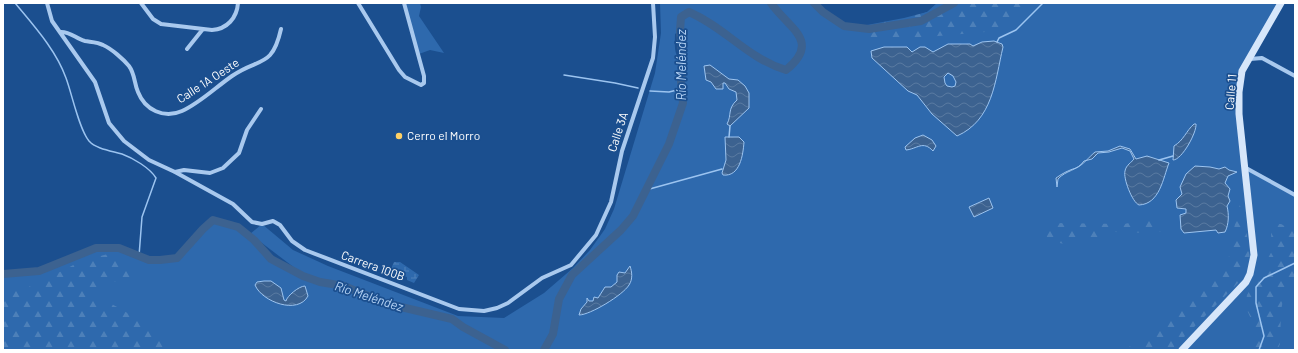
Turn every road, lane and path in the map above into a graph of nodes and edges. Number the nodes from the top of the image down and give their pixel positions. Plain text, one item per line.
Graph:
1 (46, 3) edge
2 (141, 3) edge
3 (238, 3) edge
4 (358, 3) edge
5 (404, 3) edge
6 (653, 3) edge
7 (1281, 3) edge
8 (203, 30) junction
9 (281, 30) dead end
10 (60, 32) junction
11 (1257, 46) junction
12 (187, 48) dead end
13 (1262, 58) junction
14 (1250, 59) junction
15 (1295, 76) edge
16 (261, 109) dead end
17 (1246, 168) junction
18 (175, 172) junction
19 (1295, 195) edge
20 (576, 260) joint
21 (1182, 350) edge

1 - 10 street, Carrera 100B
2 - 8 street
3 - 8 street
4 - 5 street
6 - 20 street, Calle 3A
7 - 11 street, Calle 11
8 - 12 street
9 - 10 street, Calle 1A Oeste
10 - 18 street, Carrera 100B
11 - 13 street
11 - 14 street, Calle 11
13 - 14 street
13 - 15 street
14 - 17 street, Calle 11
16 - 18 street
17 - 19 street
17 - 21 street, Calle 11
18 - 20 street, Carrera 100B

